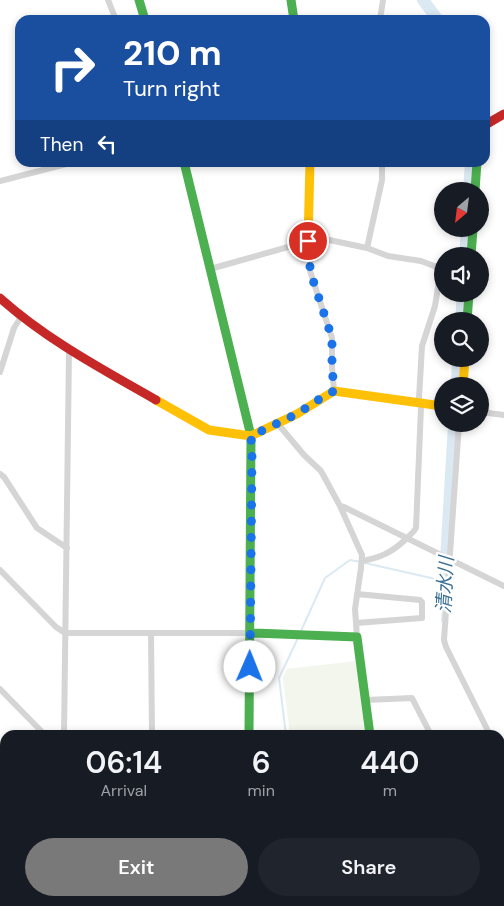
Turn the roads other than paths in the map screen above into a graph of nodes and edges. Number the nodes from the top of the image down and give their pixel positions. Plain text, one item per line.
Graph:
1 (108, 0) edge
2 (139, 0) edge
3 (291, 0) edge
4 (383, 0) edge
5 (114, 15) edge
6 (144, 15) edge
7 (293, 15) edge
8 (381, 15) edge
9 (504, 114) edge
10 (490, 122) edge
11 (55, 167) edge
12 (185, 167) edge
13 (310, 167) edge
14 (382, 167) edge
15 (477, 167) edge
16 (0, 181) edge
17 (476, 182) edge
18 (308, 241) junction
19 (367, 248) junction
20 (434, 266) edge
21 (210, 269) junction
22 (0, 298) edge
23 (436, 302) edge
24 (21, 317) junction
25 (69, 351) junction
26 (0, 372) edge
27 (334, 391) junction
28 (420, 403) junction
29 (434, 405) edge
30 (489, 413) edge
31 (504, 415) edge
32 (278, 424) junction
33 (458, 432) edge
34 (251, 436) junction
35 (0, 474) edge
36 (340, 506) junction
37 (407, 537) junction
38 (67, 548) junction
39 (448, 558) junction
40 (362, 561) junction
41 (0, 570) edge
42 (504, 586) edge
43 (357, 594) junction
44 (356, 623) junction
45 (65, 633) junction
46 (152, 633) junction
47 (251, 633) junction
48 (357, 637) junction
49 (0, 689) edge
50 (366, 700) junction
51 (39, 730) edge
52 (64, 730) edge
53 (152, 730) edge
54 (249, 730) edge
55 (369, 730) edge
56 (428, 730) edge
57 (488, 730) edge

1 - 5 street
2 - 6 street
3 - 7 street
4 - 8 street
9 - 10 street
11 - 16 street
12 - 21 street
13 - 18 street
14 - 19 street
15 - 17 street
18 - 19 street
18 - 21 street
18 - 27 street
19 - 20 street
21 - 34 street
22 - 24 street
23 - 28 street
24 - 25 street
24 - 26 street
25 - 34 street
25 - 38 street
27 - 28 street
27 - 32 street
28 - 29 street
28 - 37 street
30 - 31 street
32 - 34 street
32 - 36 street
33 - 39 street
34 - 47 street
35 - 38 street
36 - 37 street
36 - 40 street
37 - 39 street
37 - 40 street
38 - 45 street
39 - 42 street
39 - 57 street
40 - 43 street
41 - 45 street
43 - 44 street
43 - 44 street
44 - 48 street
45 - 46 street
45 - 52 street
46 - 47 street
46 - 53 street
47 - 48 street
47 - 54 street
48 - 50 street
49 - 51 street
50 - 55 street
50 - 56 street

